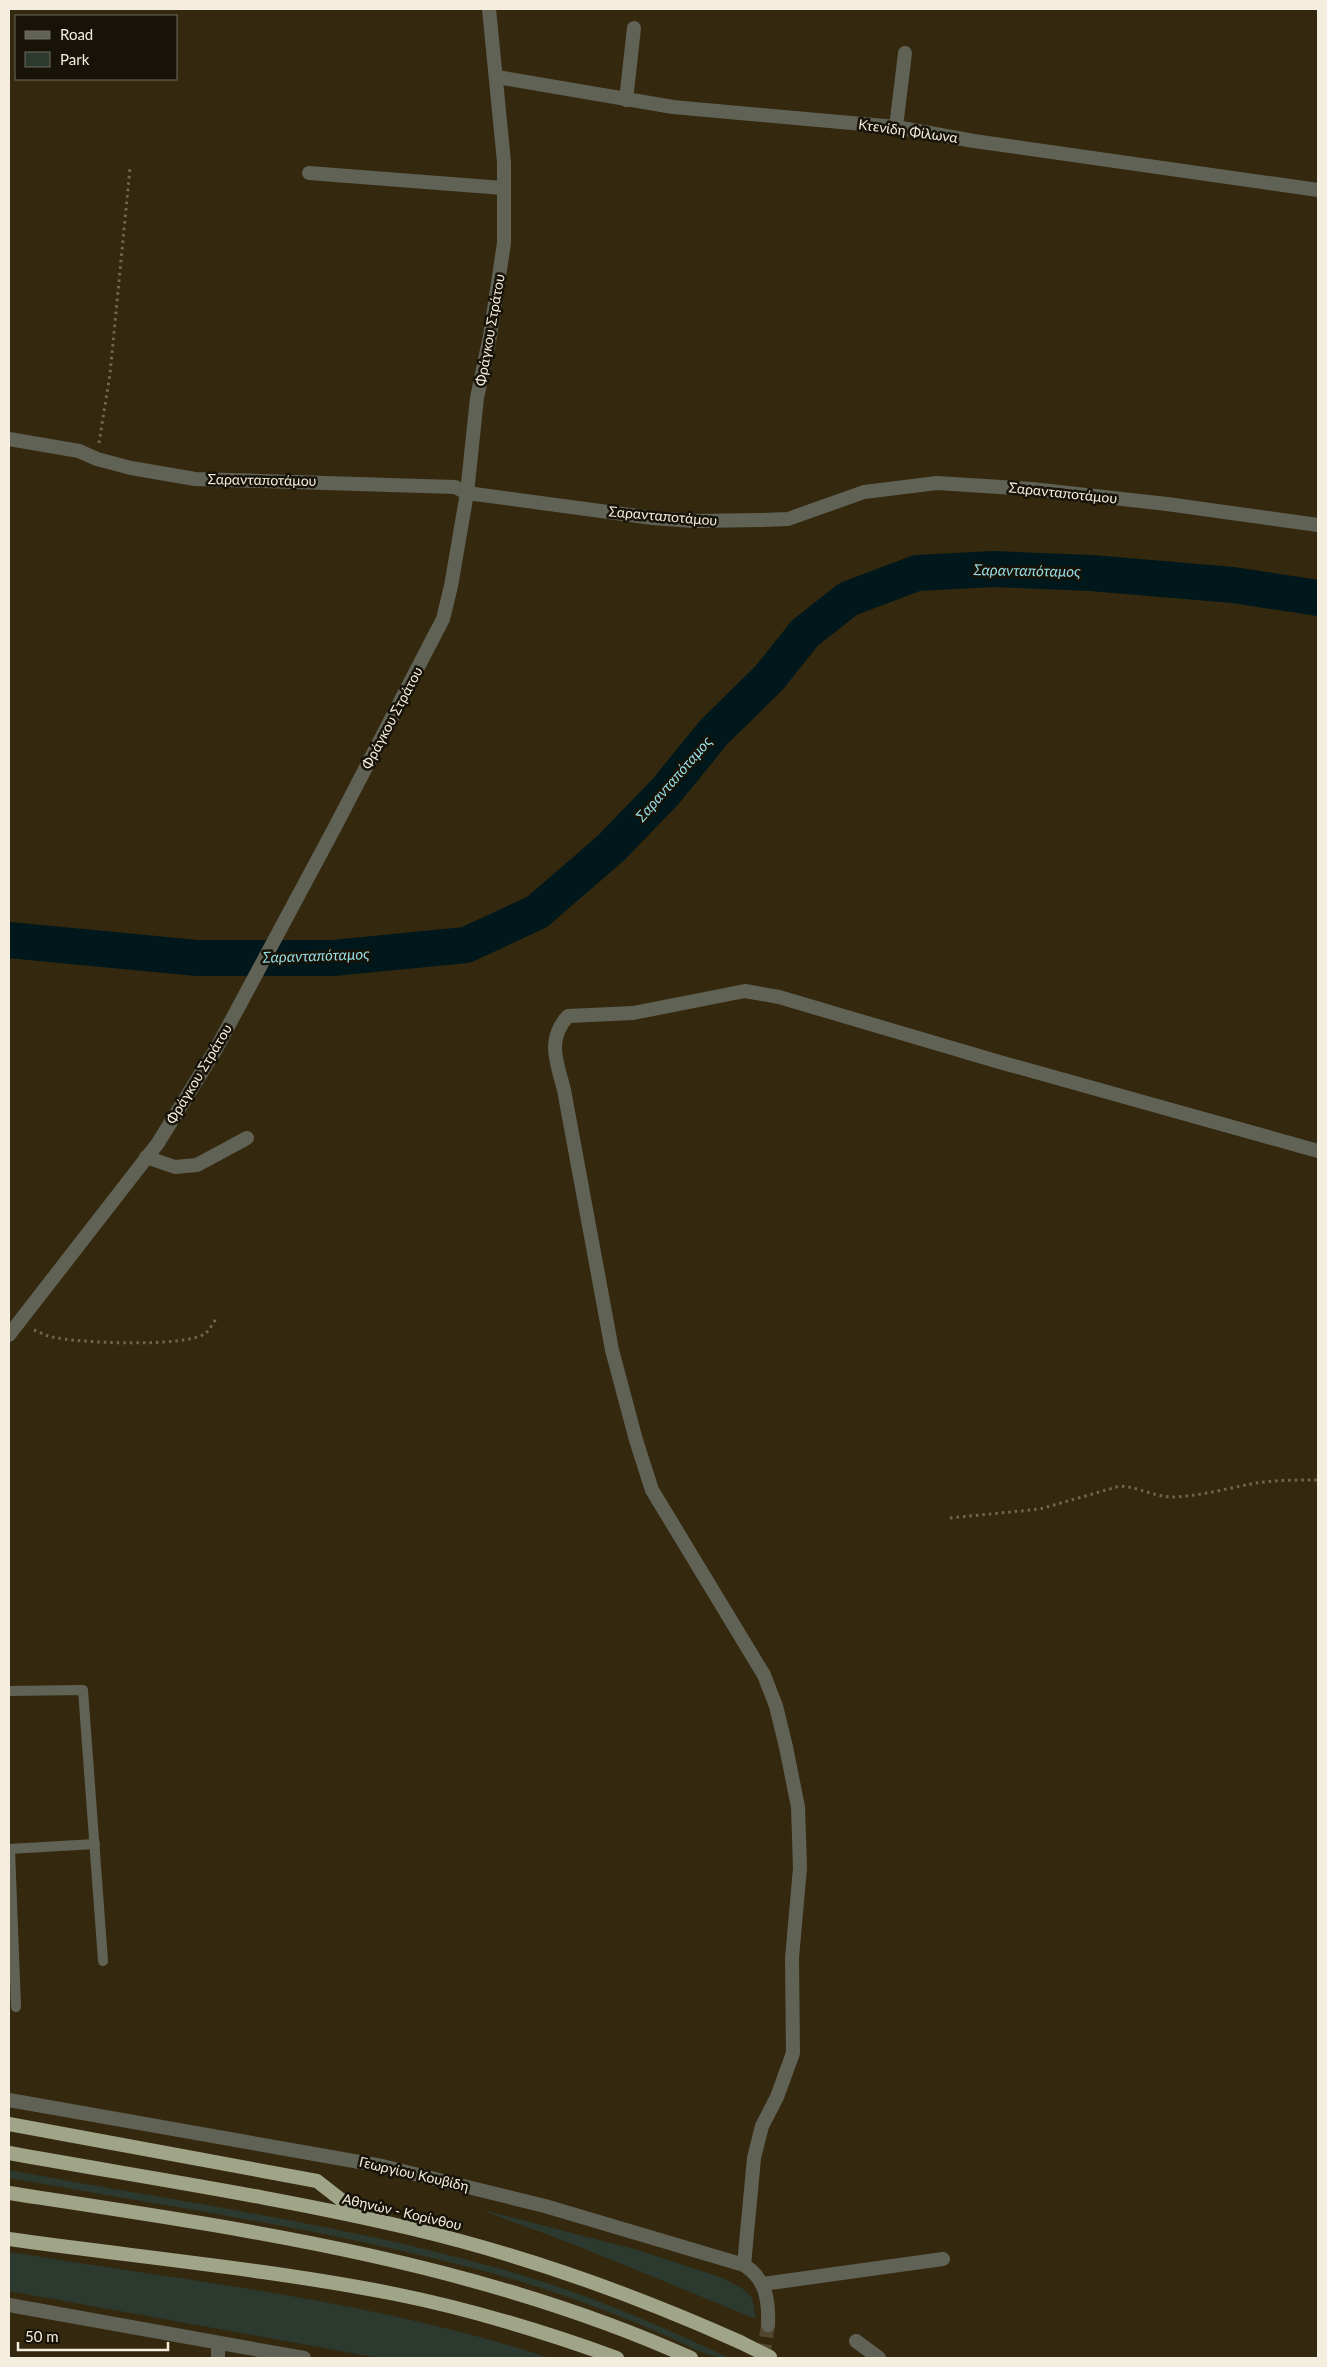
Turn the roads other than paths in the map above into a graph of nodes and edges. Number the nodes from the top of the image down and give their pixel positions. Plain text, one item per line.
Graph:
1 (489, 9) edge
2 (634, 28) dead end
3 (905, 53) dead end
4 (497, 77) junction
5 (626, 100) junction
6 (896, 126) junction
7 (309, 173) dead end
8 (503, 188) junction
9 (1318, 190) edge
10 (9, 439) edge
11 (467, 493) junction
12 (1318, 525) edge
13 (247, 1138) dead end
14 (1318, 1151) edge
15 (146, 1157) junction
16 (9, 1334) edge
17 (9, 1691) edge
18 (95, 1844) junction
19 (9, 1849) edge
20 (103, 1960) dead end
21 (16, 2007) dead end
22 (9, 2100) edge
23 (9, 2124) edge
24 (9, 2153) edge
25 (9, 2192) edge
26 (364, 2218) junction
27 (9, 2239) edge
28 (943, 2259) dead end
29 (744, 2265) junction
30 (763, 2284) junction
31 (9, 2305) edge
32 (768, 2325) tunnel mouth
33 (856, 2341) dead end
34 (218, 2343) junction
35 (218, 2358) edge
36 (304, 2358) edge
37 (617, 2358) edge
38 (691, 2358) edge
39 (771, 2358) edge
40 (879, 2358) edge

1 - 4 street, Φράγκου Στράτου
2 - 5 street
3 - 6 street
4 - 5 street, Κτενίδη Φίλωνα
4 - 8 street, Φράγκου Στράτου
5 - 6 street, Κτενίδη Φίλωνα
6 - 9 street, Κτενίδη Φίλωνα
7 - 8 street
8 - 11 street, Φράγκου Στράτου
10 - 11 street, Σαρανταποτάμου
11 - 12 street, Σαρανταποτάμου
11 - 15 street, Φράγκου Στράτου
13 - 15 street
14 - 29 street
15 - 16 street, Φράγκου Στράτου
17 - 18 lane
18 - 19 lane
18 - 20 lane
19 - 21 lane
22 - 29 street, Γεωργίου Κουβίδη
23 - 26 highway
24 - 26 highway, Αθηνών - Κορίνθου
25 - 38 highway
26 - 39 highway, Αθηνών - Κορίνθου, bridge
27 - 37 highway
28 - 30 street
29 - 30 street, Γεωργίου Κουβίδη
30 - 32 street
31 - 34 street
33 - 40 street
34 - 35 street
34 - 36 street

